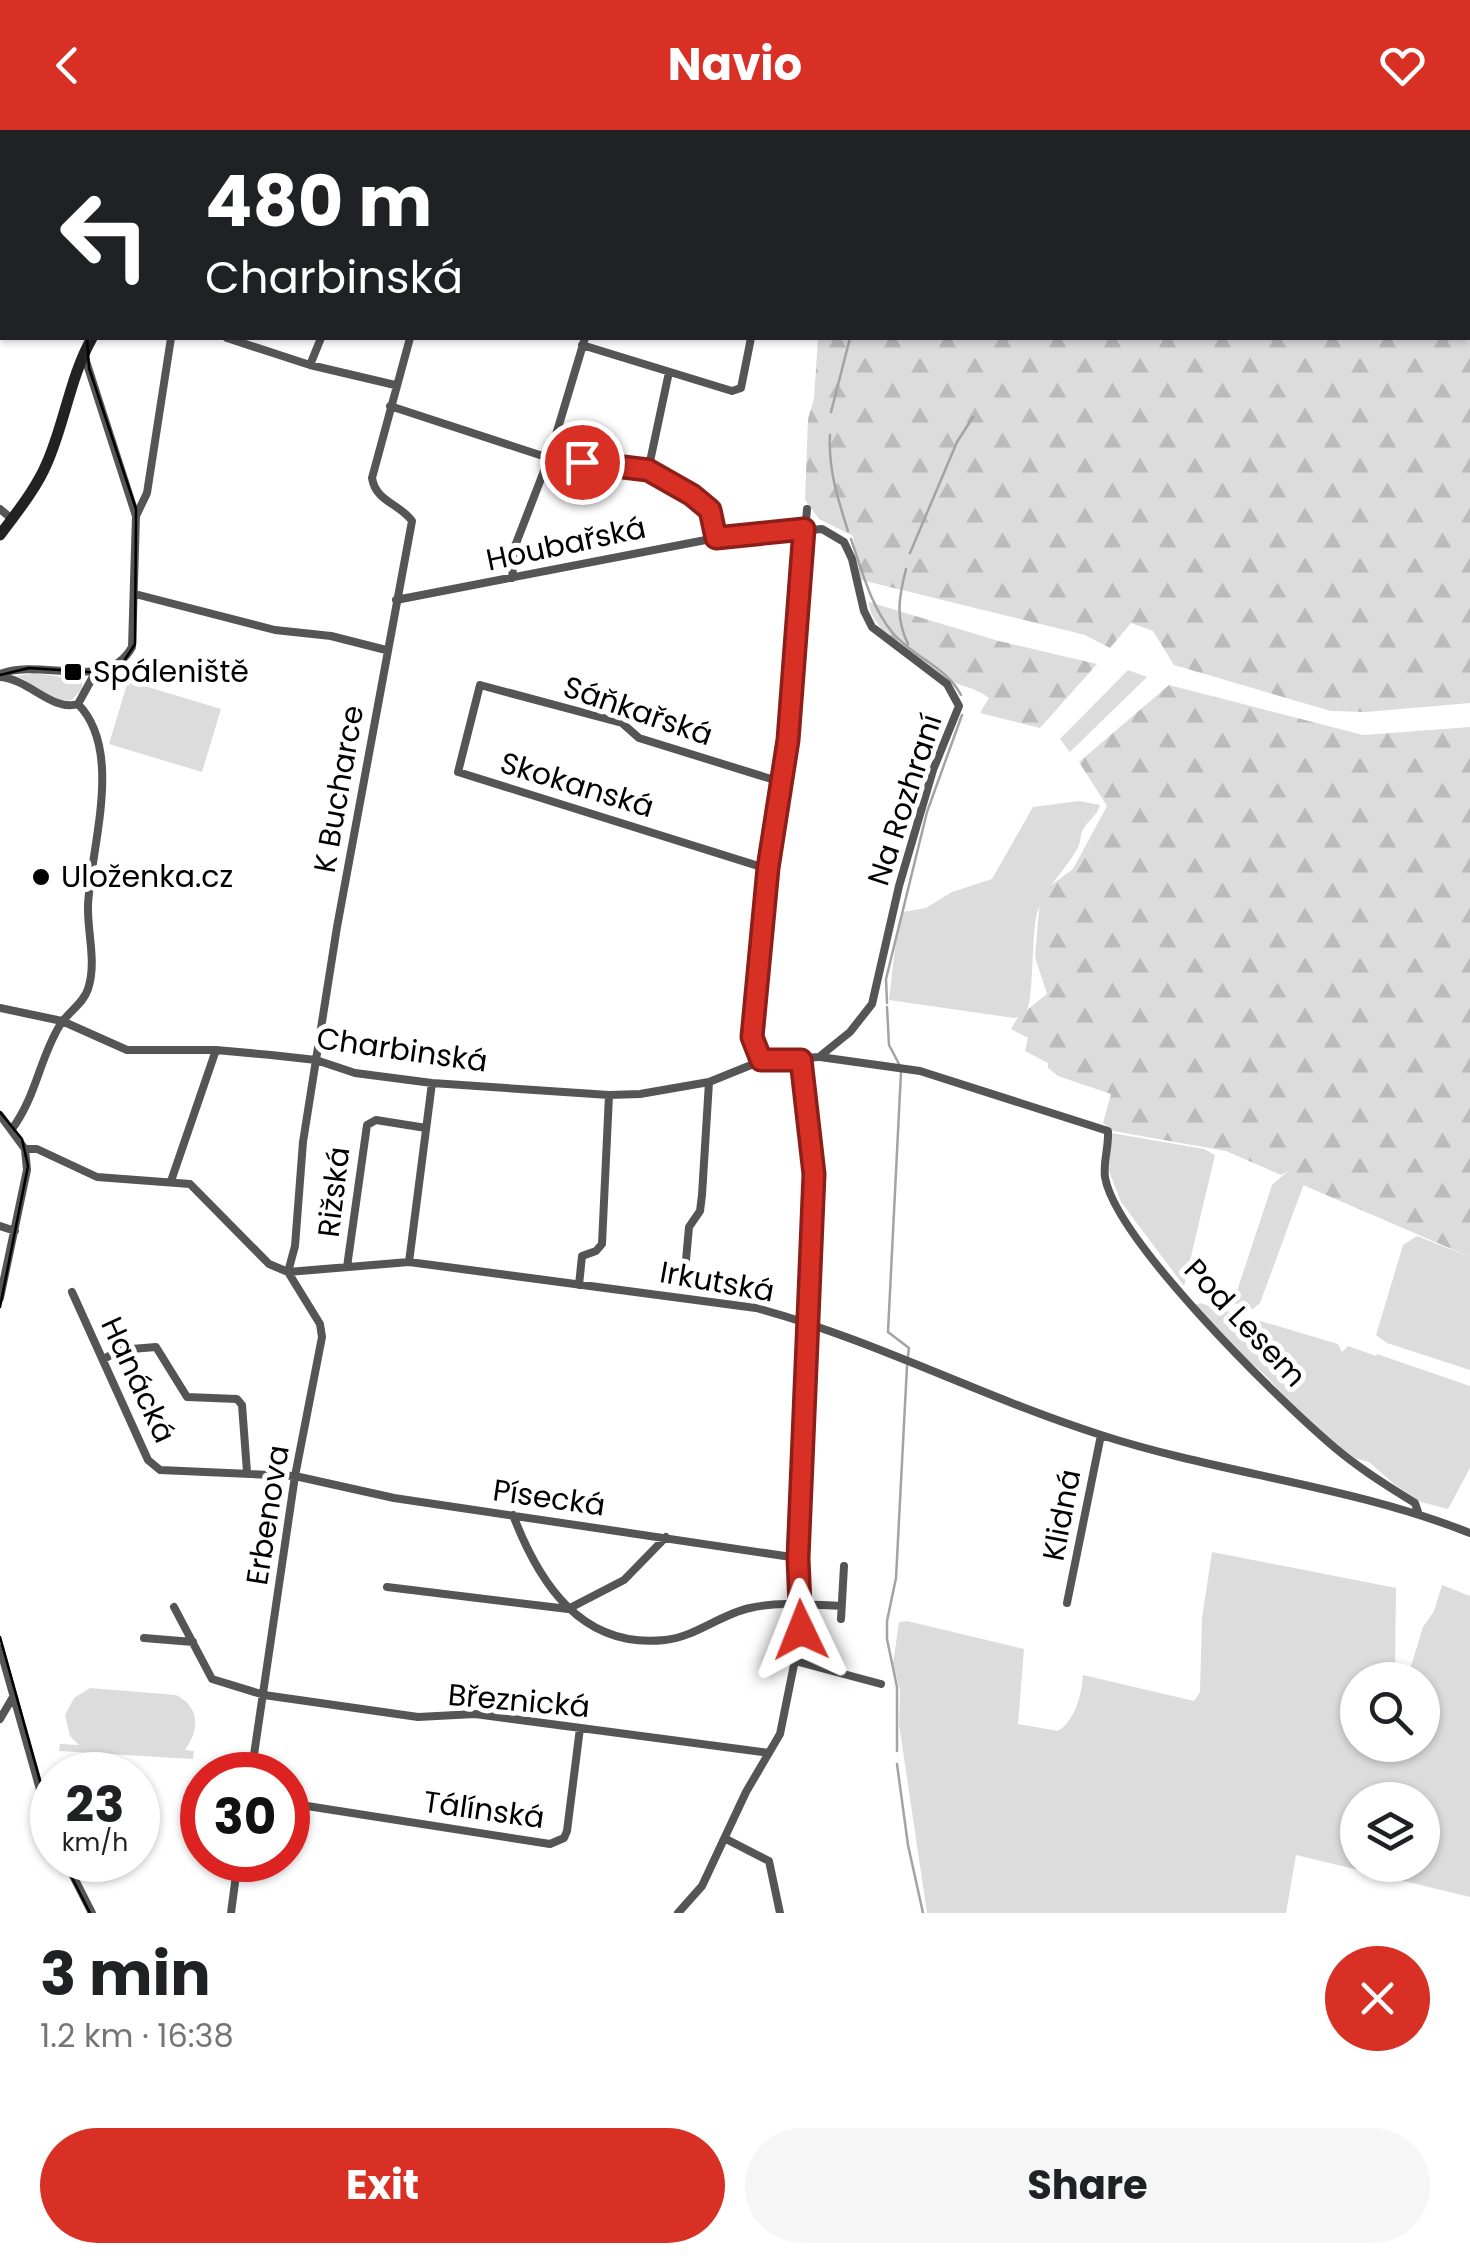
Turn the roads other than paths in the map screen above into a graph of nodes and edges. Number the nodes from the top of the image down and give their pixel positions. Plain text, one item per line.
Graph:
1 (91, 340) edge
2 (171, 340) edge
3 (233, 340) edge
4 (319, 340) edge
5 (409, 340) edge
6 (751, 340) edge
7 (584, 341) edge
8 (84, 354) junction
9 (310, 364) junction
10 (668, 372) junction
11 (396, 385) junction
12 (390, 406) junction
13 (549, 458) junction
14 (648, 470) junction
15 (0, 509) edge
16 (808, 509) dead end
17 (136, 516) junction
18 (12, 519) junction
19 (804, 529) junction
20 (0, 535) edge
21 (716, 538) junction
22 (512, 578) junction
23 (135, 594) junction
24 (396, 600) junction
25 (386, 650) junction
26 (95, 672) junction
27 (0, 675) edge
28 (480, 685) joint
29 (78, 704) junction
30 (781, 782) junction
31 (768, 868) junction
32 (0, 1008) edge
33 (62, 1021) junction
34 (216, 1050) junction
35 (819, 1057) junction
36 (316, 1060) junction
37 (761, 1060) junction
38 (801, 1060) junction
39 (709, 1082) junction
40 (432, 1083) junction
41 (609, 1095) junction
42 (0, 1115) edge
43 (426, 1128) junction
44 (12, 1129) junction
45 (25, 1148) junction
46 (171, 1181) junction
47 (0, 1226) edge
48 (15, 1231) junction
49 (686, 1260) dead end
50 (409, 1262) junction
51 (347, 1267) junction
52 (288, 1272) junction
53 (579, 1285) junction
54 (72, 1292) dead end
55 (0, 1298) edge
56 (809, 1322) junction
57 (104, 1359) junction
58 (1100, 1435) junction
59 (247, 1472) junction
60 (295, 1476) junction
61 (1418, 1512) junction
62 (513, 1516) junction
63 (1470, 1533) edge
64 (666, 1536) junction
65 (798, 1558) junction
66 (844, 1566) dead end
67 (387, 1586) dead end
68 (1066, 1603) dead end
69 (800, 1604) junction
70 (841, 1606) junction
71 (174, 1607) dead end
72 (568, 1610) junction
73 (841, 1619) dead end
74 (144, 1638) dead end
75 (192, 1642) junction
76 (0, 1648) edge
77 (795, 1662) junction
78 (881, 1684) dead end
79 (264, 1695) junction
80 (13, 1697) junction
81 (0, 1719) edge
82 (580, 1728) junction
83 (255, 1752) edge
84 (769, 1753) junction
85 (30, 1756) edge
86 (310, 1806) edge
87 (726, 1839) junction
88 (76, 1882) edge
89 (235, 1882) edge
90 (92, 1913) edge
91 (231, 1913) edge
92 (678, 1913) edge
93 (780, 1913) edge

1 - 8 street
2 - 17 street
3 - 9 street
4 - 9 street
5 - 11 street, K Bucharce
6 - 10 street
7 - 10 street
7 - 13 street
8 - 17 street
8 - 18 street
9 - 11 street
10 - 14 street
11 - 12 street, K Bucharce
12 - 13 street
12 - 24 street, K Bucharce
13 - 14 street
13 - 22 street
14 - 21 street
15 - 18 street
16 - 19 street
17 - 23 street
18 - 20 street
19 - 21 street, Houbařská
19 - 30 street
19 - 35 street, Na Rozhraní
21 - 22 street, Houbařská
22 - 24 street, Houbařská
23 - 25 street
23 - 26 street
24 - 25 street, K Bucharce
25 - 36 street, K Bucharce
26 - 27 street
26 - 29 street
27 - 29 street
28 - 30 street, Sáňkařská
28 - 31 street, Skokanská
29 - 33 street
30 - 31 street
31 - 37 street
32 - 33 street, Charbinská
33 - 34 street, Charbinská
33 - 44 street
34 - 36 street, Charbinská
34 - 46 street
35 - 38 street
35 - 61 street, Pod Lesem
36 - 40 street, Charbinská
36 - 52 street, K Bucharce
37 - 38 street, Charbinská
37 - 39 street, Charbinská
38 - 56 street
39 - 41 street, Charbinská
39 - 49 street
40 - 41 street, Charbinská
40 - 43 street
41 - 53 street
42 - 44 street
43 - 50 street
43 - 51 street, Rižská
44 - 45 street
45 - 46 street
45 - 48 street
46 - 52 street
47 - 48 street
48 - 55 street
50 - 51 street, Irkutská
50 - 53 street, Irkutská
51 - 52 street, Irkutská
52 - 60 street, Erbenova
53 - 56 street, Irkutská
54 - 57 street, Hanácká
56 - 58 street, Irkutská
56 - 65 street
57 - 59 street, Hanácká
57 - 59 street
58 - 61 street, Irkutská
58 - 68 street, Klidná
59 - 60 street, Hanácká
60 - 62 street, Písecká
60 - 79 street, Erbenova
61 - 63 street, Irkutská
62 - 64 street, Písecká
62 - 72 street
64 - 65 street, Písecká
64 - 72 street
65 - 69 street
66 - 70 street
67 - 72 street
69 - 70 street
69 - 72 street
69 - 77 street
70 - 73 street
71 - 75 street, Březnická
74 - 75 street
75 - 79 street, Březnická
76 - 80 street
77 - 78 street
77 - 84 street
79 - 82 street, Březnická
79 - 83 street, Erbenova
80 - 81 street
80 - 85 street
82 - 84 street, Březnická
82 - 86 street, Tálínská
84 - 87 street
87 - 92 street
87 - 93 street
88 - 90 street
89 - 91 street

